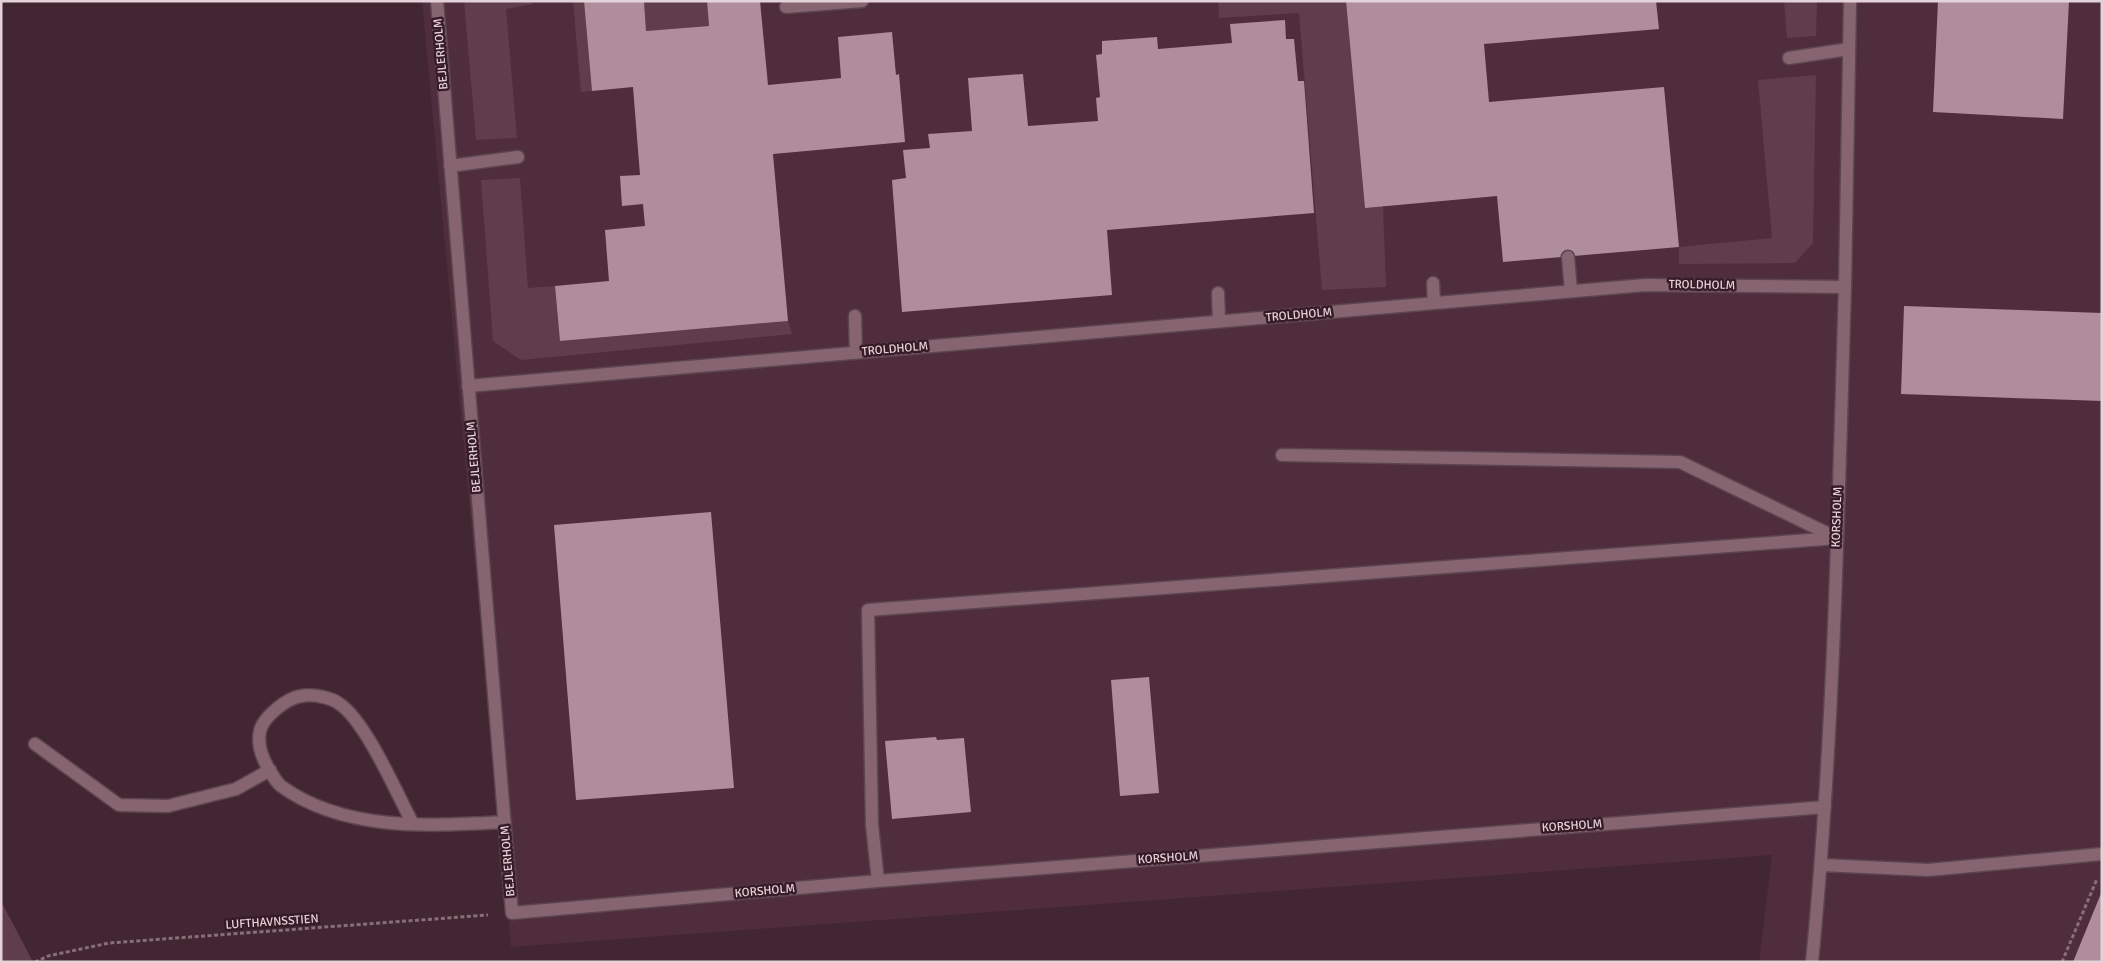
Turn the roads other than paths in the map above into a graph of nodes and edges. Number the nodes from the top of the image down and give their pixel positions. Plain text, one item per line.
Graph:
1 (437, 1) edge
2 (862, 1) edge
3 (1850, 1) edge
4 (786, 7) dead end
5 (1849, 50) junction
6 (1789, 58) dead end
7 (518, 157) dead end
8 (450, 166) junction
9 (1568, 257) dead end
10 (1433, 283) dead end
11 (1845, 287) junction
12 (1571, 291) junction
13 (1218, 293) dead end
14 (1434, 303) junction
15 (854, 316) dead end
16 (1219, 321) junction
17 (856, 352) junction
18 (468, 386) junction
19 (1282, 455) dead end
20 (1837, 538) junction
21 (35, 744) dead end
22 (270, 770) junction
23 (1825, 807) junction
24 (505, 822) junction
25 (413, 824) junction
26 (2102, 854) edge
27 (1822, 866) junction
28 (878, 881) junction
29 (512, 913) joint
30 (1812, 962) edge

1 - 8 street, BEJLERHOLM
2 - 4 street
3 - 5 street
5 - 6 street
5 - 11 street
7 - 8 street
8 - 18 street, BEJLERHOLM
9 - 12 street
10 - 14 street
11 - 12 street, TROLDHOLM
11 - 20 street, KORSHOLM
12 - 14 street, TROLDHOLM
13 - 16 street
14 - 16 street, TROLDHOLM
15 - 17 street
16 - 17 street, TROLDHOLM
17 - 18 street, TROLDHOLM
18 - 24 street, BEJLERHOLM
19 - 20 street
20 - 23 street, KORSHOLM
20 - 28 street
21 - 22 street
22 - 25 street
22 - 25 street
23 - 27 street, KORSHOLM
23 - 28 street, KORSHOLM
24 - 25 street
24 - 29 street, BEJLERHOLM
26 - 27 street
27 - 30 street, KORSHOLM
28 - 29 street, KORSHOLM

